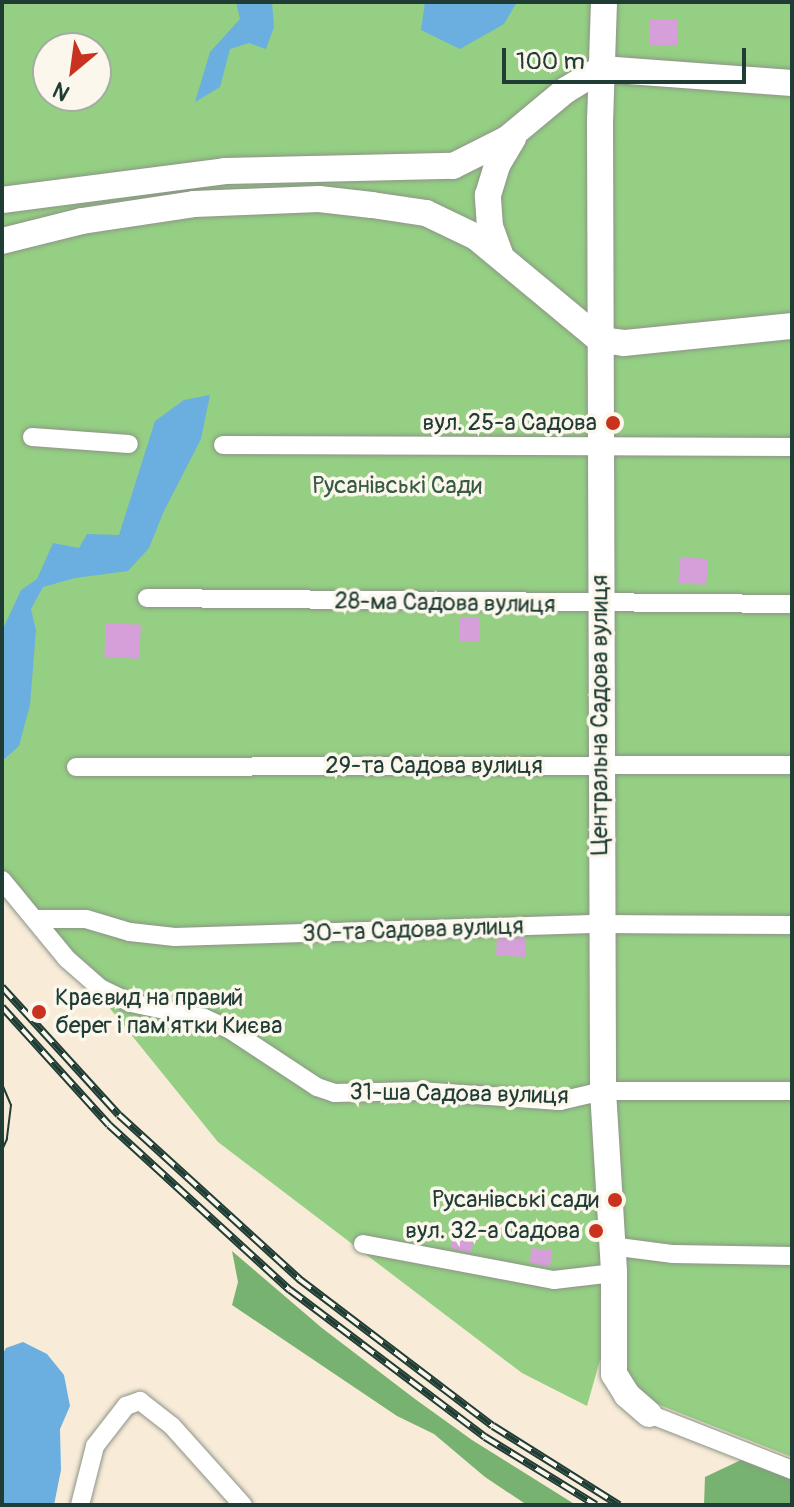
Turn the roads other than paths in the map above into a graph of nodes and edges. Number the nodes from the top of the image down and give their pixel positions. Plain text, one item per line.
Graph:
1 (604, 2) edge
2 (601, 69) junction
3 (792, 83) edge
4 (517, 131) junction
5 (2, 200) edge
6 (2, 241) edge
7 (500, 254) junction
8 (792, 326) edge
9 (600, 340) junction
10 (32, 437) dead end
11 (129, 444) dead end
12 (223, 445) dead end
13 (601, 447) junction
14 (792, 447) edge
15 (147, 598) dead end
16 (792, 604) edge
17 (600, 605) junction
18 (600, 765) junction
19 (792, 765) edge
20 (76, 767) dead end
21 (2, 880) edge
22 (36, 919) junction
23 (600, 924) junction
24 (792, 925) edge
25 (603, 1091) junction
26 (792, 1091) edge
27 (363, 1244) dead end
28 (611, 1246) junction
29 (792, 1256) edge
30 (614, 1273) junction
31 (649, 1414) joint
32 (792, 1470) edge
33 (80, 1505) edge
34 (243, 1505) edge

1 - 2 main road, Центральна Садова вулиця
2 - 3 main road
2 - 4 main road
2 - 9 main road, Центральна Садова вулиця
4 - 5 main road
4 - 7 main road
6 - 7 main road
7 - 9 main road
8 - 9 main road
9 - 13 main road, Центральна Садова вулиця
10 - 11 street
12 - 13 street
13 - 14 street
13 - 17 main road, Центральна Садова вулиця
15 - 17 street, 28-ма Садова вулиця
16 - 17 street, 28-ма Садова вулиця
17 - 18 main road, Центральна Садова вулиця
18 - 19 street, 29-та Садова вулиця
18 - 20 street, 29-та Садова вулиця
18 - 23 main road, Центральна Садова вулиця
21 - 22 street, 31-ша Садова вулиця
22 - 23 street, 30-та Садова вулиця
22 - 25 street, 31-ша Садова вулиця
23 - 24 street, 30-та Садова вулиця
23 - 25 main road, Центральна Садова вулиця
25 - 26 street, 31-ша Садова вулиця
25 - 28 main road, Центральна Садова вулиця
27 - 30 street
28 - 29 street
28 - 30 main road, Центральна Садова вулиця
30 - 31 main road, Центральна Садова вулиця
31 - 32 street
33 - 34 street

